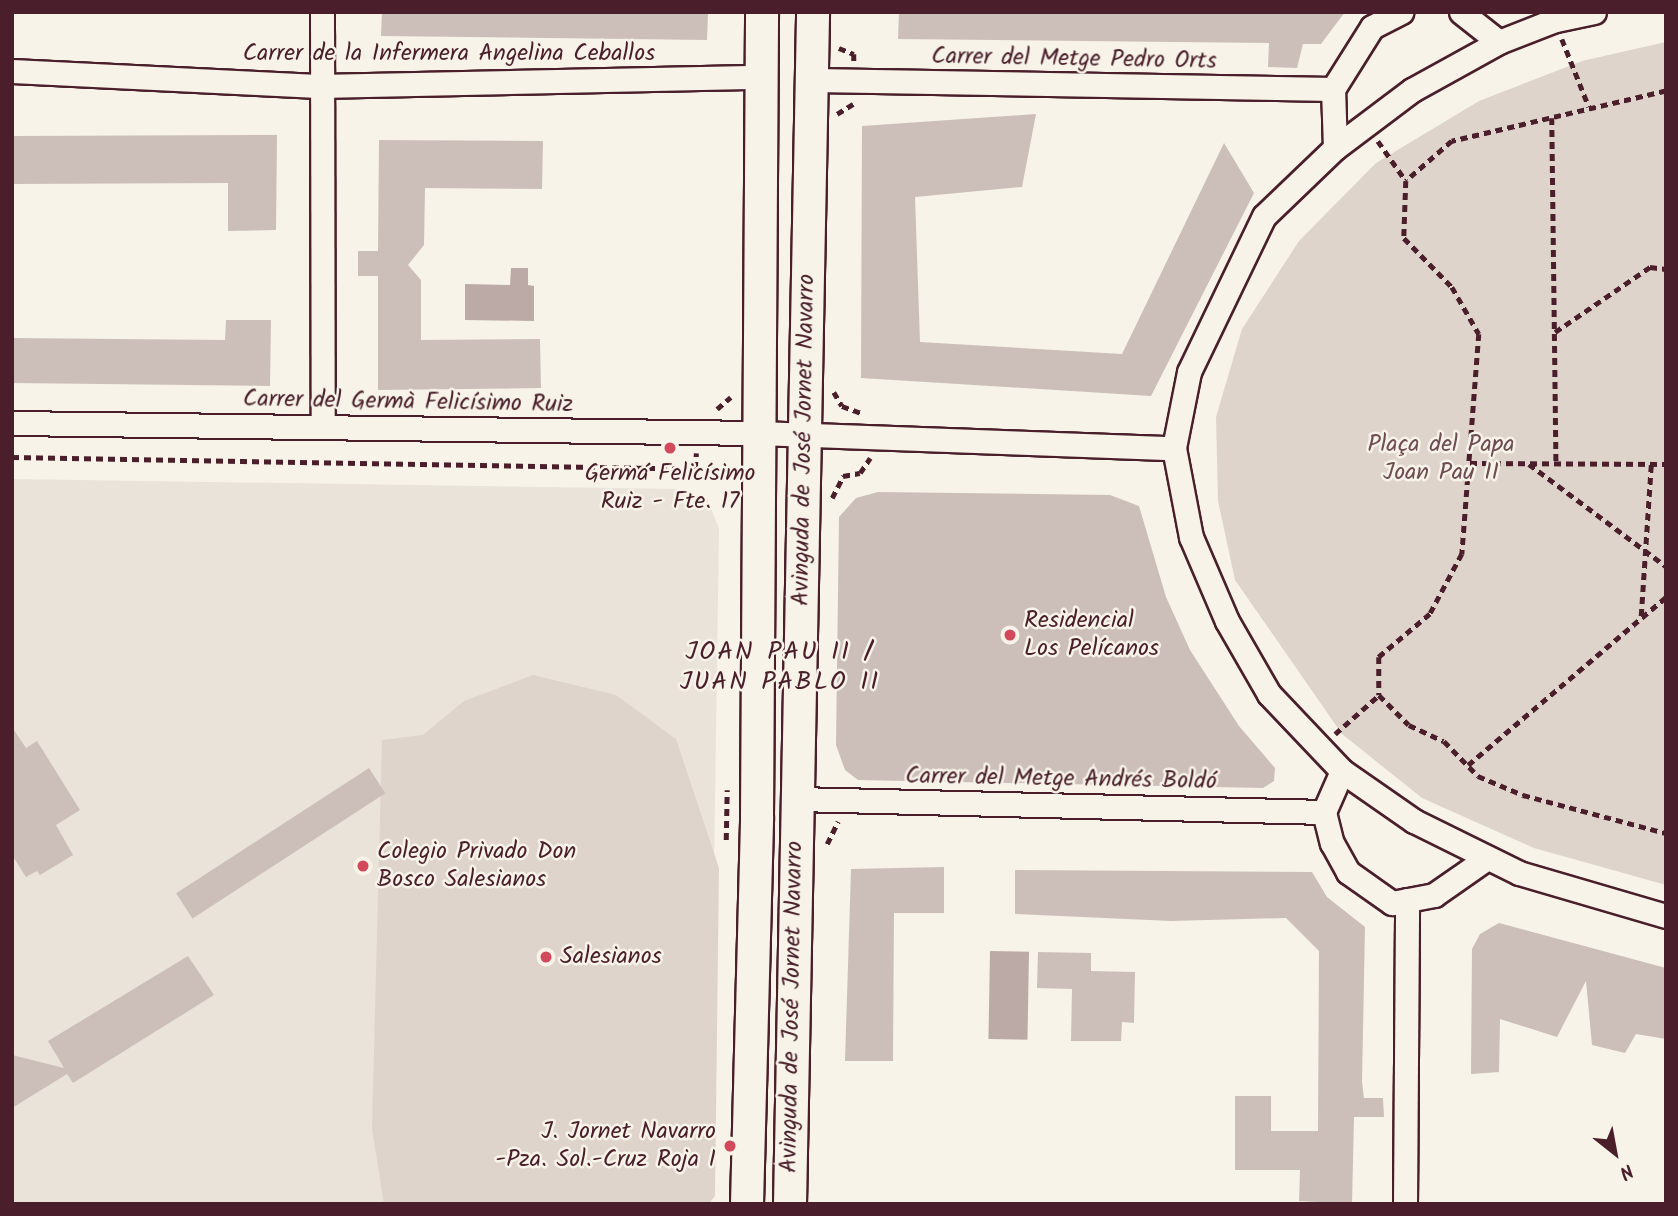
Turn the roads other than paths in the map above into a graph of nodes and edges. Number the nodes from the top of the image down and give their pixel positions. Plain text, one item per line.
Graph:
1 (322, 12) edge
2 (762, 12) edge
3 (813, 12) edge
4 (1401, 12) edge
5 (1461, 12) edge
6 (1594, 12) edge
7 (1499, 42) junction
8 (12, 72) edge
9 (761, 77) junction
10 (814, 80) junction
11 (318, 86) junction
12 (1333, 89) junction
13 (1335, 148) junction
14 (12, 424) edge
15 (323, 426) junction
16 (756, 433) junction
17 (802, 438) junction
18 (1174, 448) junction
19 (1342, 771) junction
20 (797, 799) junction
21 (1324, 812) junction
22 (1488, 858) junction
23 (1407, 900) junction
24 (1666, 916) edge
25 (747, 1204) edge
26 (790, 1204) edge
27 (1405, 1204) edge

1 - 11 street
2 - 9 street, Avinguda de José Jornet Navarro
3 - 10 street, Avinguda de José Jornet Navarro
4 - 12 street
5 - 7 street
6 - 7 street
7 - 13 street
8 - 11 street, Carrer de la Infermera Angelina Ceballos
9 - 11 street, Carrer de la Infermera Angelina Ceballos
9 - 16 street, Avinguda de José Jornet Navarro
10 - 12 street, Carrer del Metge Pedro Orts
10 - 17 street, Avinguda de José Jornet Navarro
11 - 15 street
12 - 13 street
13 - 18 street
14 - 15 street, Carrer del Germà Felicísimo Ruiz
15 - 16 street, Carrer del Germà Felicísimo Ruiz
16 - 17 street, Carrer del Germà Felicísimo Ruiz
16 - 25 street, Avinguda de José Jornet Navarro
17 - 18 street, Carrer del Germà Felicísimo Ruiz
17 - 20 street, Avinguda de José Jornet Navarro
18 - 19 street
19 - 21 street
19 - 22 street
20 - 21 street, Carrer del Metge Andrés Boldó
20 - 26 street, Avinguda de José Jornet Navarro
21 - 23 street
22 - 23 street
22 - 24 street
23 - 27 street

